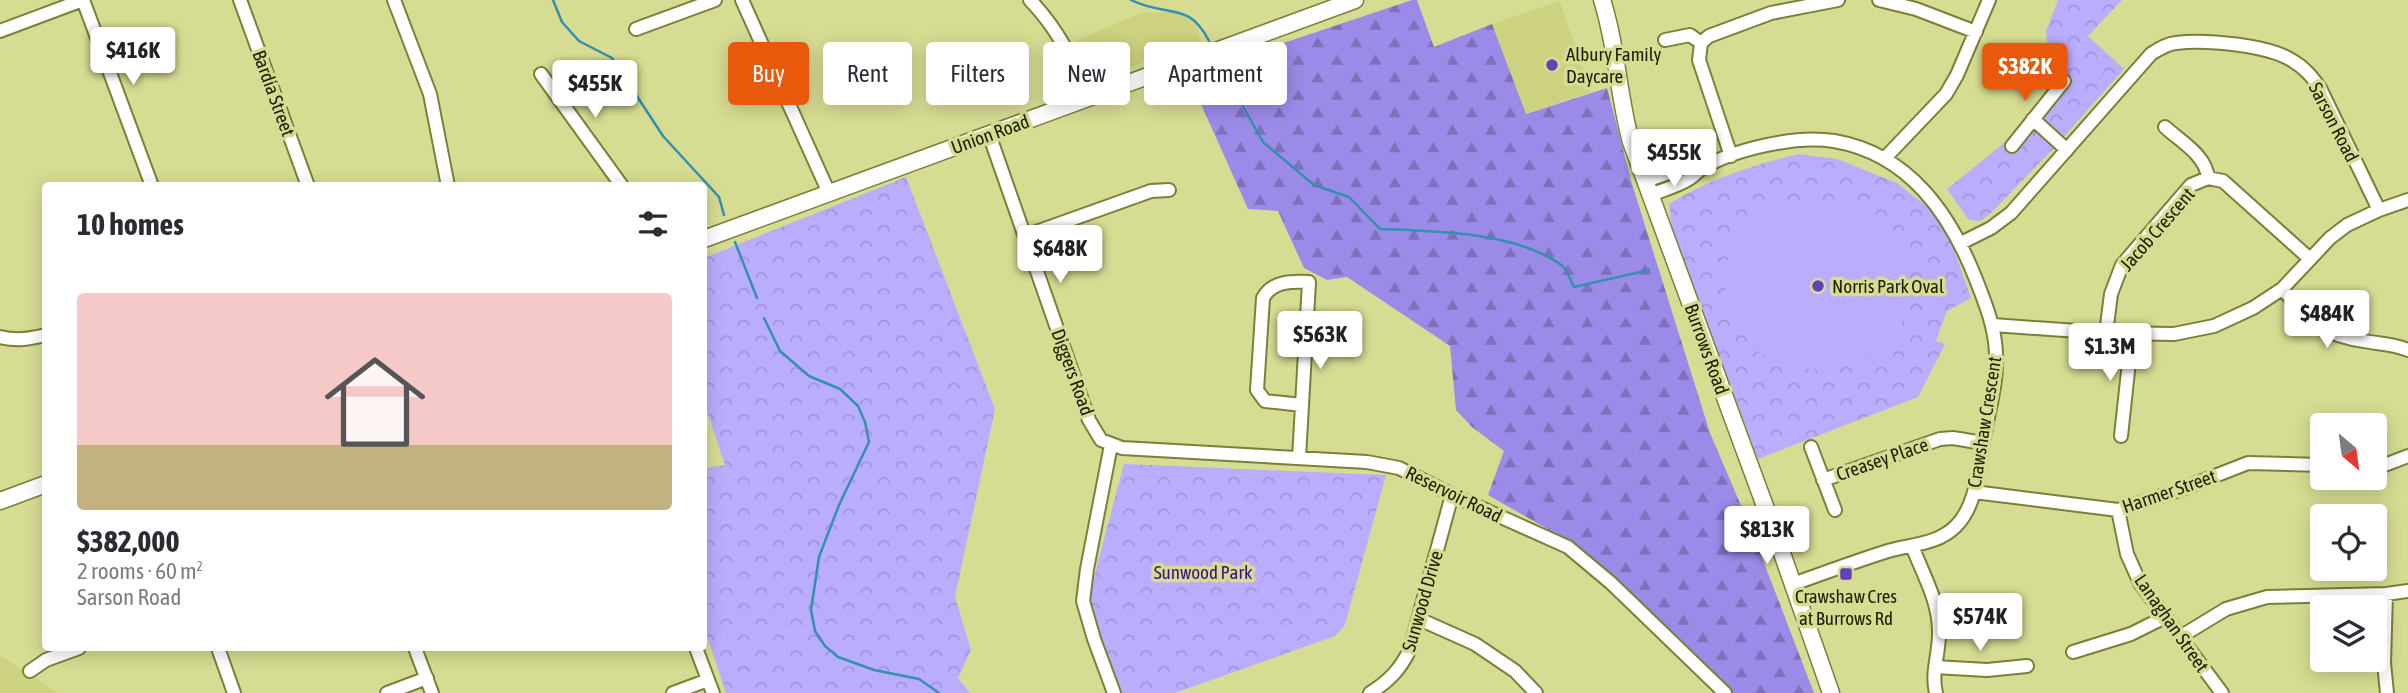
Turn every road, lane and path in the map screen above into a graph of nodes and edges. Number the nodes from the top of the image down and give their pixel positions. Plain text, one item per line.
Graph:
1 (83, 0) edge
2 (240, 0) edge
3 (394, 0) edge
4 (716, 0) edge
5 (743, 0) edge
6 (1030, 0) edge
7 (1355, 0) edge
8 (1602, 0) edge
9 (1838, 0) edge
10 (1879, 0) edge
11 (1989, 0) edge
12 (636, 29) dead end
13 (0, 31) edge
14 (1976, 32) junction
15 (1665, 40) dead end
16 (1062, 42) edge
17 (1701, 43) junction
18 (541, 74) dead end
19 (2064, 81) dead end
20 (1130, 83) edge
21 (1069, 105) edge
22 (2033, 120) junction
23 (2165, 127) dead end
24 (989, 134) junction
25 (2012, 146) dead end
26 (2067, 150) junction
27 (1731, 156) junction
28 (1885, 158) junction
29 (2208, 178) junction
30 (151, 182) edge
31 (307, 182) edge
32 (446, 182) edge
33 (619, 182) edge
34 (1648, 188) junction
35 (1169, 190) dead end
36 (829, 193) junction
37 (2408, 200) edge
38 (2379, 210) junction
39 (1025, 236) junction
40 (707, 238) edge
41 (1961, 243) junction
42 (2310, 259) junction
43 (2282, 289) junction
44 (1993, 325) junction
45 (2106, 333) junction
46 (2132, 334) junction
47 (42, 336) edge
48 (0, 337) edge
49 (2408, 350) edge
50 (1302, 405) junction
51 (2121, 436) dead end
52 (1983, 443) junction
53 (1116, 447) junction
54 (1811, 447) dead end
55 (2408, 456) edge
56 (1299, 458) junction
57 (2387, 464) edge
58 (2310, 465) edge
59 (1824, 480) junction
60 (42, 485) edge
61 (1974, 492) junction
62 (1452, 495) junction
63 (0, 501) edge
64 (1835, 510) dead end
65 (2118, 510) junction
66 (1912, 546) junction
67 (1793, 584) junction
68 (2408, 591) edge
69 (2386, 594) junction
70 (2165, 617) junction
71 (1419, 619) junction
72 (2180, 637) junction
73 (71, 651) edge
74 (219, 651) edge
75 (416, 651) edge
76 (697, 651) edge
77 (2073, 652) dead end
78 (2027, 666) dead end
79 (1935, 667) junction
80 (30, 671) dead end
81 (427, 678) junction
82 (708, 680) junction
83 (234, 693) edge
84 (387, 693) edge
85 (432, 693) edge
86 (673, 693) edge
87 (713, 693) edge
88 (1114, 693) edge
89 (1370, 693) edge
90 (1536, 693) edge
91 (1725, 693) edge
92 (1830, 693) edge
93 (1936, 693) edge
94 (2222, 693) edge
95 (2387, 693) edge

1 - 13 street
1 - 30 street
2 - 31 street, Bardia Street
3 - 32 street
4 - 12 street
5 - 36 street
6 - 16 street
7 - 20 main road, Union Road
8 - 34 main road, Burrows Road
9 - 17 street
10 - 14 street
11 - 14 street
14 - 28 street
15 - 17 street
17 - 27 street
18 - 33 street
19 - 22 street
21 - 24 main road, Union Road
22 - 25 street
22 - 26 street
23 - 29 street
24 - 36 main road, Union Road
24 - 39 street, Diggers Road
26 - 38 street, Sarson Road
26 - 41 street, Sarson Road
27 - 28 street, Crawshaw Crescent
27 - 34 street, Crawshaw Crescent
28 - 41 street, Crawshaw Crescent
29 - 42 street, Jacob Crescent
29 - 45 street, Jacob Crescent
34 - 67 main road, Burrows Road
35 - 39 street
36 - 40 main road, Union Road
37 - 38 street
38 - 42 street
39 - 53 street, Diggers Road
41 - 44 street, Crawshaw Crescent
42 - 43 street
43 - 46 street
43 - 49 street
44 - 45 street
44 - 52 street, Crawshaw Crescent
45 - 46 street
46 - 51 street
47 - 48 street
50 - 50 street
50 - 56 street
52 - 59 street, Creasey Place
52 - 61 street, Crawshaw Crescent
53 - 56 street, Reservoir Road
53 - 88 street
54 - 59 street, Creasey Place
55 - 57 street
56 - 62 street, Reservoir Road
58 - 65 street, Harmer Street
59 - 64 street, Creasey Place
60 - 63 main road
61 - 65 street, Harmer Street
61 - 66 street, Crawshaw Crescent
62 - 71 street, Sunwood Drive
62 - 91 street, Reservoir Road
65 - 70 street, Lanaghan Street
66 - 67 street, Crawshaw Crescent
66 - 79 street
67 - 92 main road, Burrows Road
68 - 69 street
69 - 72 street
69 - 95 street
70 - 72 street, Lanaghan Street
70 - 77 street
71 - 89 street, Sunwood Drive
71 - 90 street
72 - 94 street, Lanaghan Street
73 - 80 street
74 - 83 street
75 - 81 street
76 - 82 street
78 - 79 street
79 - 93 street
81 - 84 street
81 - 85 street
82 - 86 street
82 - 87 street

